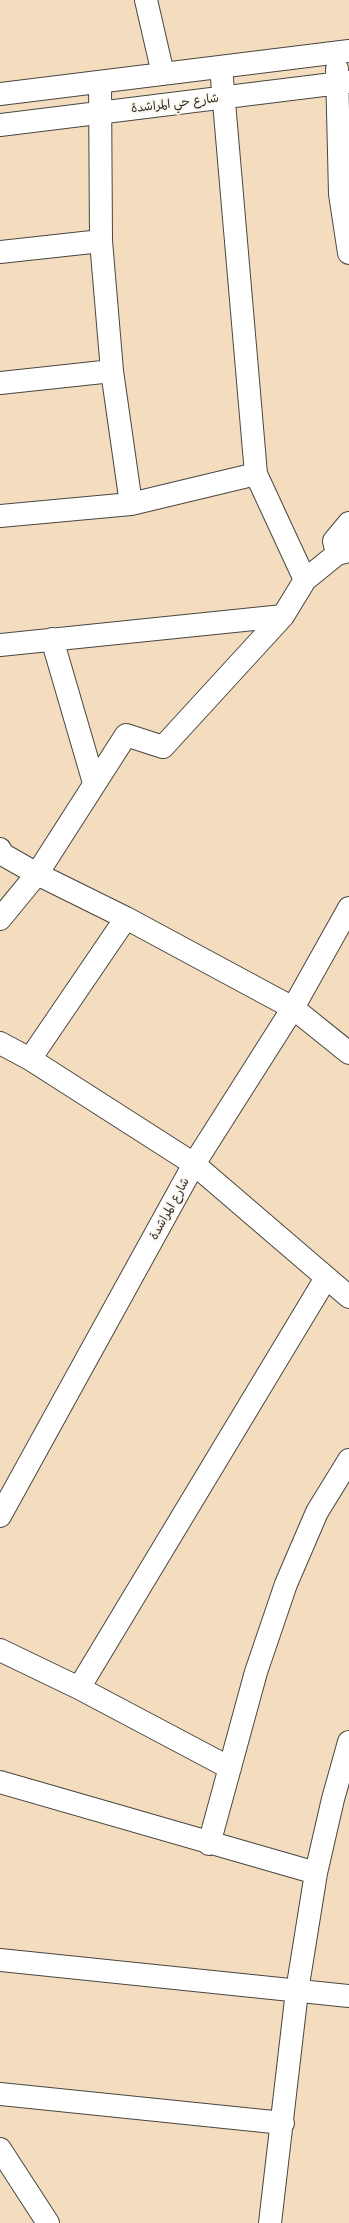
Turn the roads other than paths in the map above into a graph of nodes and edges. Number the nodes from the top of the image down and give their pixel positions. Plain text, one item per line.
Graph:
1 (146, 0) edge
2 (343, 52) edge
3 (221, 67) junction
4 (163, 74) junction
5 (100, 82) junction
6 (343, 83) edge
7 (0, 94) edge
8 (224, 98) junction
9 (100, 113) junction
10 (0, 125) edge
11 (101, 241) junction
12 (0, 252) edge
13 (349, 253) edge
14 (112, 371) junction
15 (0, 383) edge
16 (256, 474) junction
17 (131, 504) junction
18 (0, 516) edge
19 (349, 523) edge
20 (343, 553) edge
21 (305, 580) junction
22 (283, 616) junction
23 (52, 639) junction
24 (0, 645) edge
25 (94, 783) junction
26 (0, 849) edge
27 (37, 874) junction
28 (349, 908) edge
29 (126, 918) junction
30 (0, 919) edge
31 (293, 1008) junction
32 (0, 1043) edge
33 (349, 1053) edge
34 (30, 1059) junction
35 (194, 1164) junction
36 (326, 1278) junction
37 (349, 1297) edge
38 (349, 1460) edge
39 (0, 1516) edge
40 (0, 1650) edge
41 (79, 1688) junction
42 (349, 1742) edge
43 (230, 1768) junction
44 (0, 1782) edge
45 (209, 1844) junction
46 (316, 1874) junction
47 (0, 1960) edge
48 (297, 1991) junction
49 (349, 1996) edge
50 (0, 2094) edge
51 (283, 2123) junction
52 (0, 2149) edge
53 (48, 2223) edge
54 (270, 2223) edge

1 - 4 street
2 - 3 street
2 - 6 street
3 - 4 street
3 - 8 street
4 - 5 street
5 - 7 street
5 - 9 street
6 - 8 street, شارع حي المراشدة
6 - 13 street
8 - 9 street, شارع حي المراشدة
8 - 16 street
9 - 10 street, شارع حي المراشدة
9 - 11 street
11 - 12 street
11 - 14 street
14 - 15 street
14 - 17 street
16 - 17 street
16 - 21 street
17 - 18 street
19 - 20 street
20 - 21 street
21 - 22 street
22 - 23 street
22 - 25 street
23 - 24 street
23 - 25 street
25 - 27 street
26 - 27 street
27 - 29 street
27 - 30 street
28 - 31 street, شارع المراشدة
29 - 31 street
29 - 34 street
31 - 33 street
31 - 35 street, شارع المراشدة
32 - 34 street
34 - 35 street
35 - 36 street
35 - 39 street, شارع المراشدة
36 - 37 street
36 - 41 street
38 - 43 street
40 - 41 street
41 - 43 street
42 - 46 street
43 - 45 street
44 - 45 street
45 - 46 street
46 - 48 street
47 - 48 street
48 - 49 street
48 - 51 street
50 - 51 street
51 - 54 street
52 - 53 street

